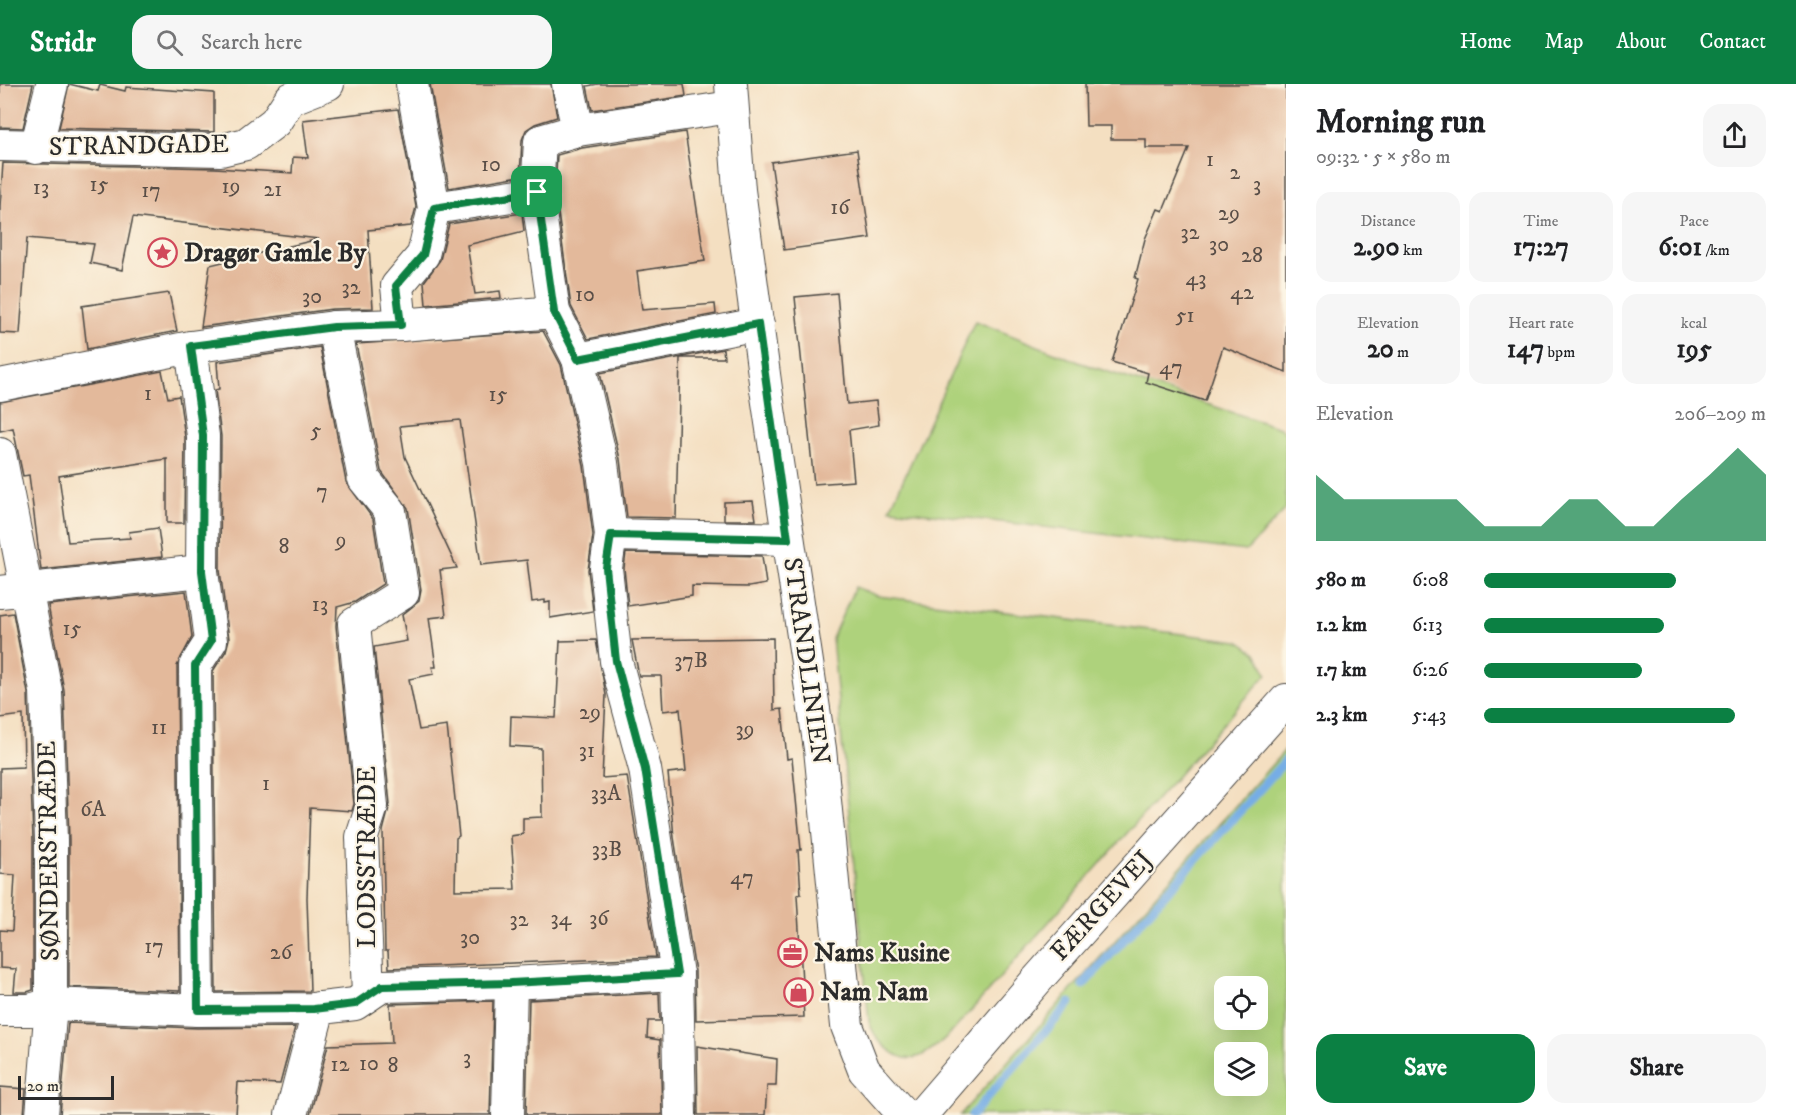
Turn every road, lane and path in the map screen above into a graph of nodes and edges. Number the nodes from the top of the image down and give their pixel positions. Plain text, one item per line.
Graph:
1 (52, 84) edge
2 (328, 84) edge
3 (412, 84) edge
4 (568, 84) edge
5 (290, 91) edge
6 (731, 96) edge
7 (578, 130) junction
8 (0, 145) edge
9 (36, 148) junction
10 (537, 192) junction
11 (434, 208) junction
12 (554, 312) junction
13 (758, 324) junction
14 (401, 325) junction
15 (334, 327) junction
16 (191, 346) junction
17 (578, 359) junction
18 (0, 385) edge
19 (0, 454) edge
20 (611, 535) junction
21 (788, 539) junction
22 (202, 571) junction
23 (13, 591) edge
24 (1286, 700) edge
25 (677, 974) junction
26 (511, 983) junction
27 (368, 995) junction
28 (51, 1004) junction
29 (319, 1008) junction
30 (0, 1010) edge
31 (198, 1010) junction
32 (42, 1115) edge
33 (291, 1115) edge
34 (508, 1115) edge
35 (680, 1115) edge
36 (904, 1115) edge
37 (921, 1115) edge

1 - 9 street
2 - 5 street, STRANDGADE
3 - 11 street
4 - 7 street
5 - 9 street, STRANDGADE
6 - 7 street
6 - 13 street, STRANDLINIEN
7 - 10 street
8 - 9 street, STRANDGADE
10 - 11 street
10 - 12 street
11 - 14 street
12 - 14 street
12 - 17 street
13 - 17 street
13 - 21 street, STRANDLINIEN
14 - 15 street
15 - 16 street
15 - 27 street, LODSSTRÆDE
16 - 18 street
16 - 22 street
17 - 20 street
19 - 23 street, SØNDERSTRÆDE
20 - 21 street
20 - 25 street
21 - 36 street, STRANDLINIEN
22 - 23 street
22 - 31 street
23 - 28 street, SØNDERSTRÆDE
24 - 37 street, FÆRGEVEJ
25 - 26 street
25 - 35 street
26 - 27 street
26 - 34 street
27 - 29 street
28 - 30 street
28 - 31 street
28 - 32 street, SØNDERSTRÆDE
29 - 31 street
29 - 33 street

